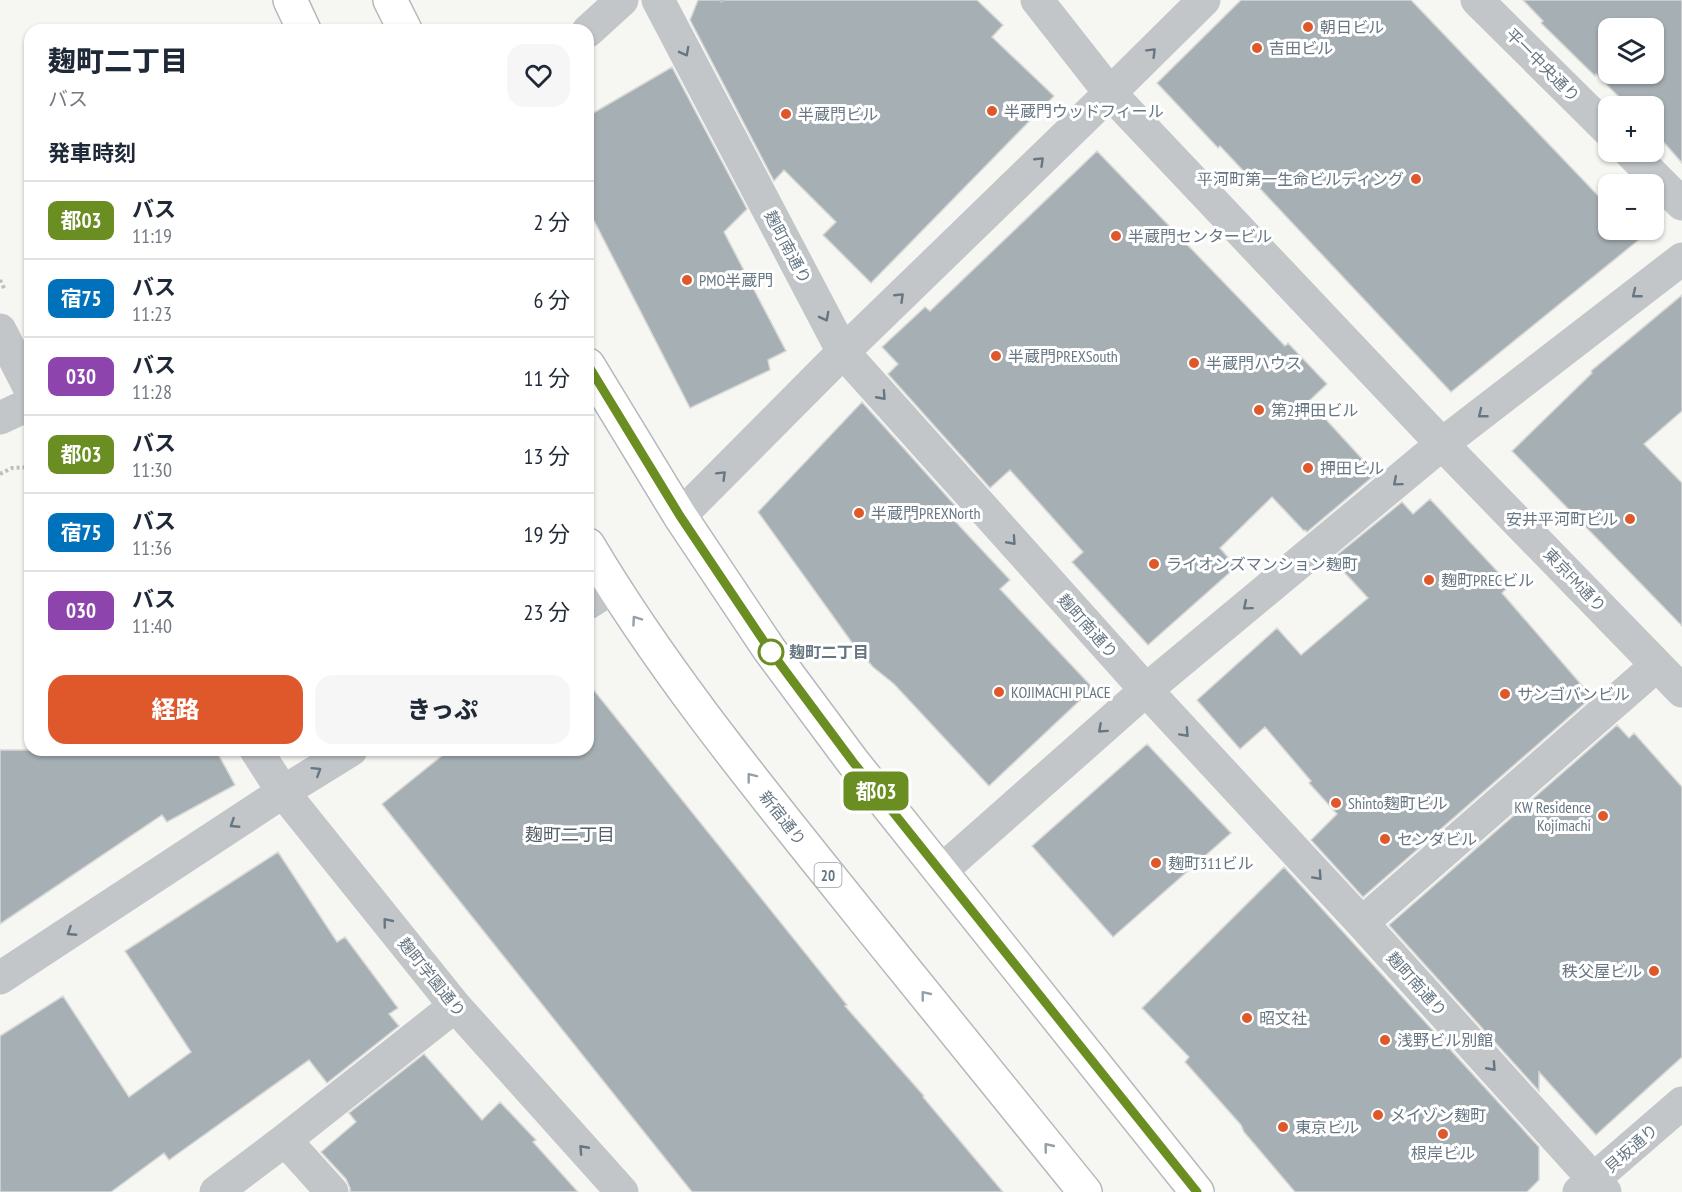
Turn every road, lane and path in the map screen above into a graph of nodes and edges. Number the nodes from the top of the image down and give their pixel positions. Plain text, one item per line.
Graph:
1 (290, 0) edge
2 (390, 0) edge
3 (622, 0) edge
4 (658, 0) edge
5 (1037, 0) edge
6 (1204, 0) edge
7 (1477, 0) edge
8 (301, 24) edge
9 (402, 24) edge
10 (594, 26) edge
11 (1110, 93) junction
12 (1598, 120) edge
13 (1639, 162) edge
14 (1682, 204) edge
15 (1682, 259) edge
16 (0, 330) edge
17 (843, 352) junction
18 (594, 375) edge
19 (24, 377) edge
20 (24, 407) edge
21 (0, 418) edge
22 (1442, 444) junction
23 (24, 467) edge
24 (0, 474) edge
25 (680, 516) junction
26 (594, 568) edge
27 (601, 595) edge
28 (1657, 665) junction
29 (1146, 690) junction
30 (1682, 691) edge
31 (260, 756) edge
32 (341, 756) edge
33 (283, 792) junction
34 (940, 872) junction
35 (1362, 923) junction
36 (0, 978) edge
37 (455, 1006) junction
38 (1682, 1103) edge
39 (285, 1140) junction
40 (1592, 1188) edge
41 (216, 1192) edge
42 (332, 1192) edge
43 (622, 1192) edge
44 (1085, 1192) edge
45 (1197, 1192) edge

1 - 8 highway
2 - 9 highway
3 - 10 street
4 -> 17 street, 麹町南通り
5 - 11 street, 東京FM通り
11 -> 6 street
7 - 12 street, 平一中央通り
17 -> 11 street
11 - 22 street, 東京FM通り
13 - 14 street
15 -> 22 street
16 - 19 street
25 -> 17 street
17 -> 29 street, 麹町南通り
18 - 25 highway
20 - 21 street
22 - 28 street, 東京FM通り
22 -> 29 street
23 - 24 path
25 - 34 highway
26 - 27 highway, 新宿通り / 20
44 -> 27 highway, 新宿通り / 20
28 - 30 street, 東京FM通り
28 - 35 street
29 -> 34 street
29 -> 35 street, 麹町南通り
31 - 33 street, 麹町学園通り
33 -> 32 street
33 -> 36 street
37 -> 33 street, 麹町学園通り
34 - 45 highway
35 -> 40 street, 麹町南通り
37 - 39 street
43 -> 37 street, 麹町学園通り
38 - 40 street, 貝坂通り
39 - 41 street
39 - 42 street

